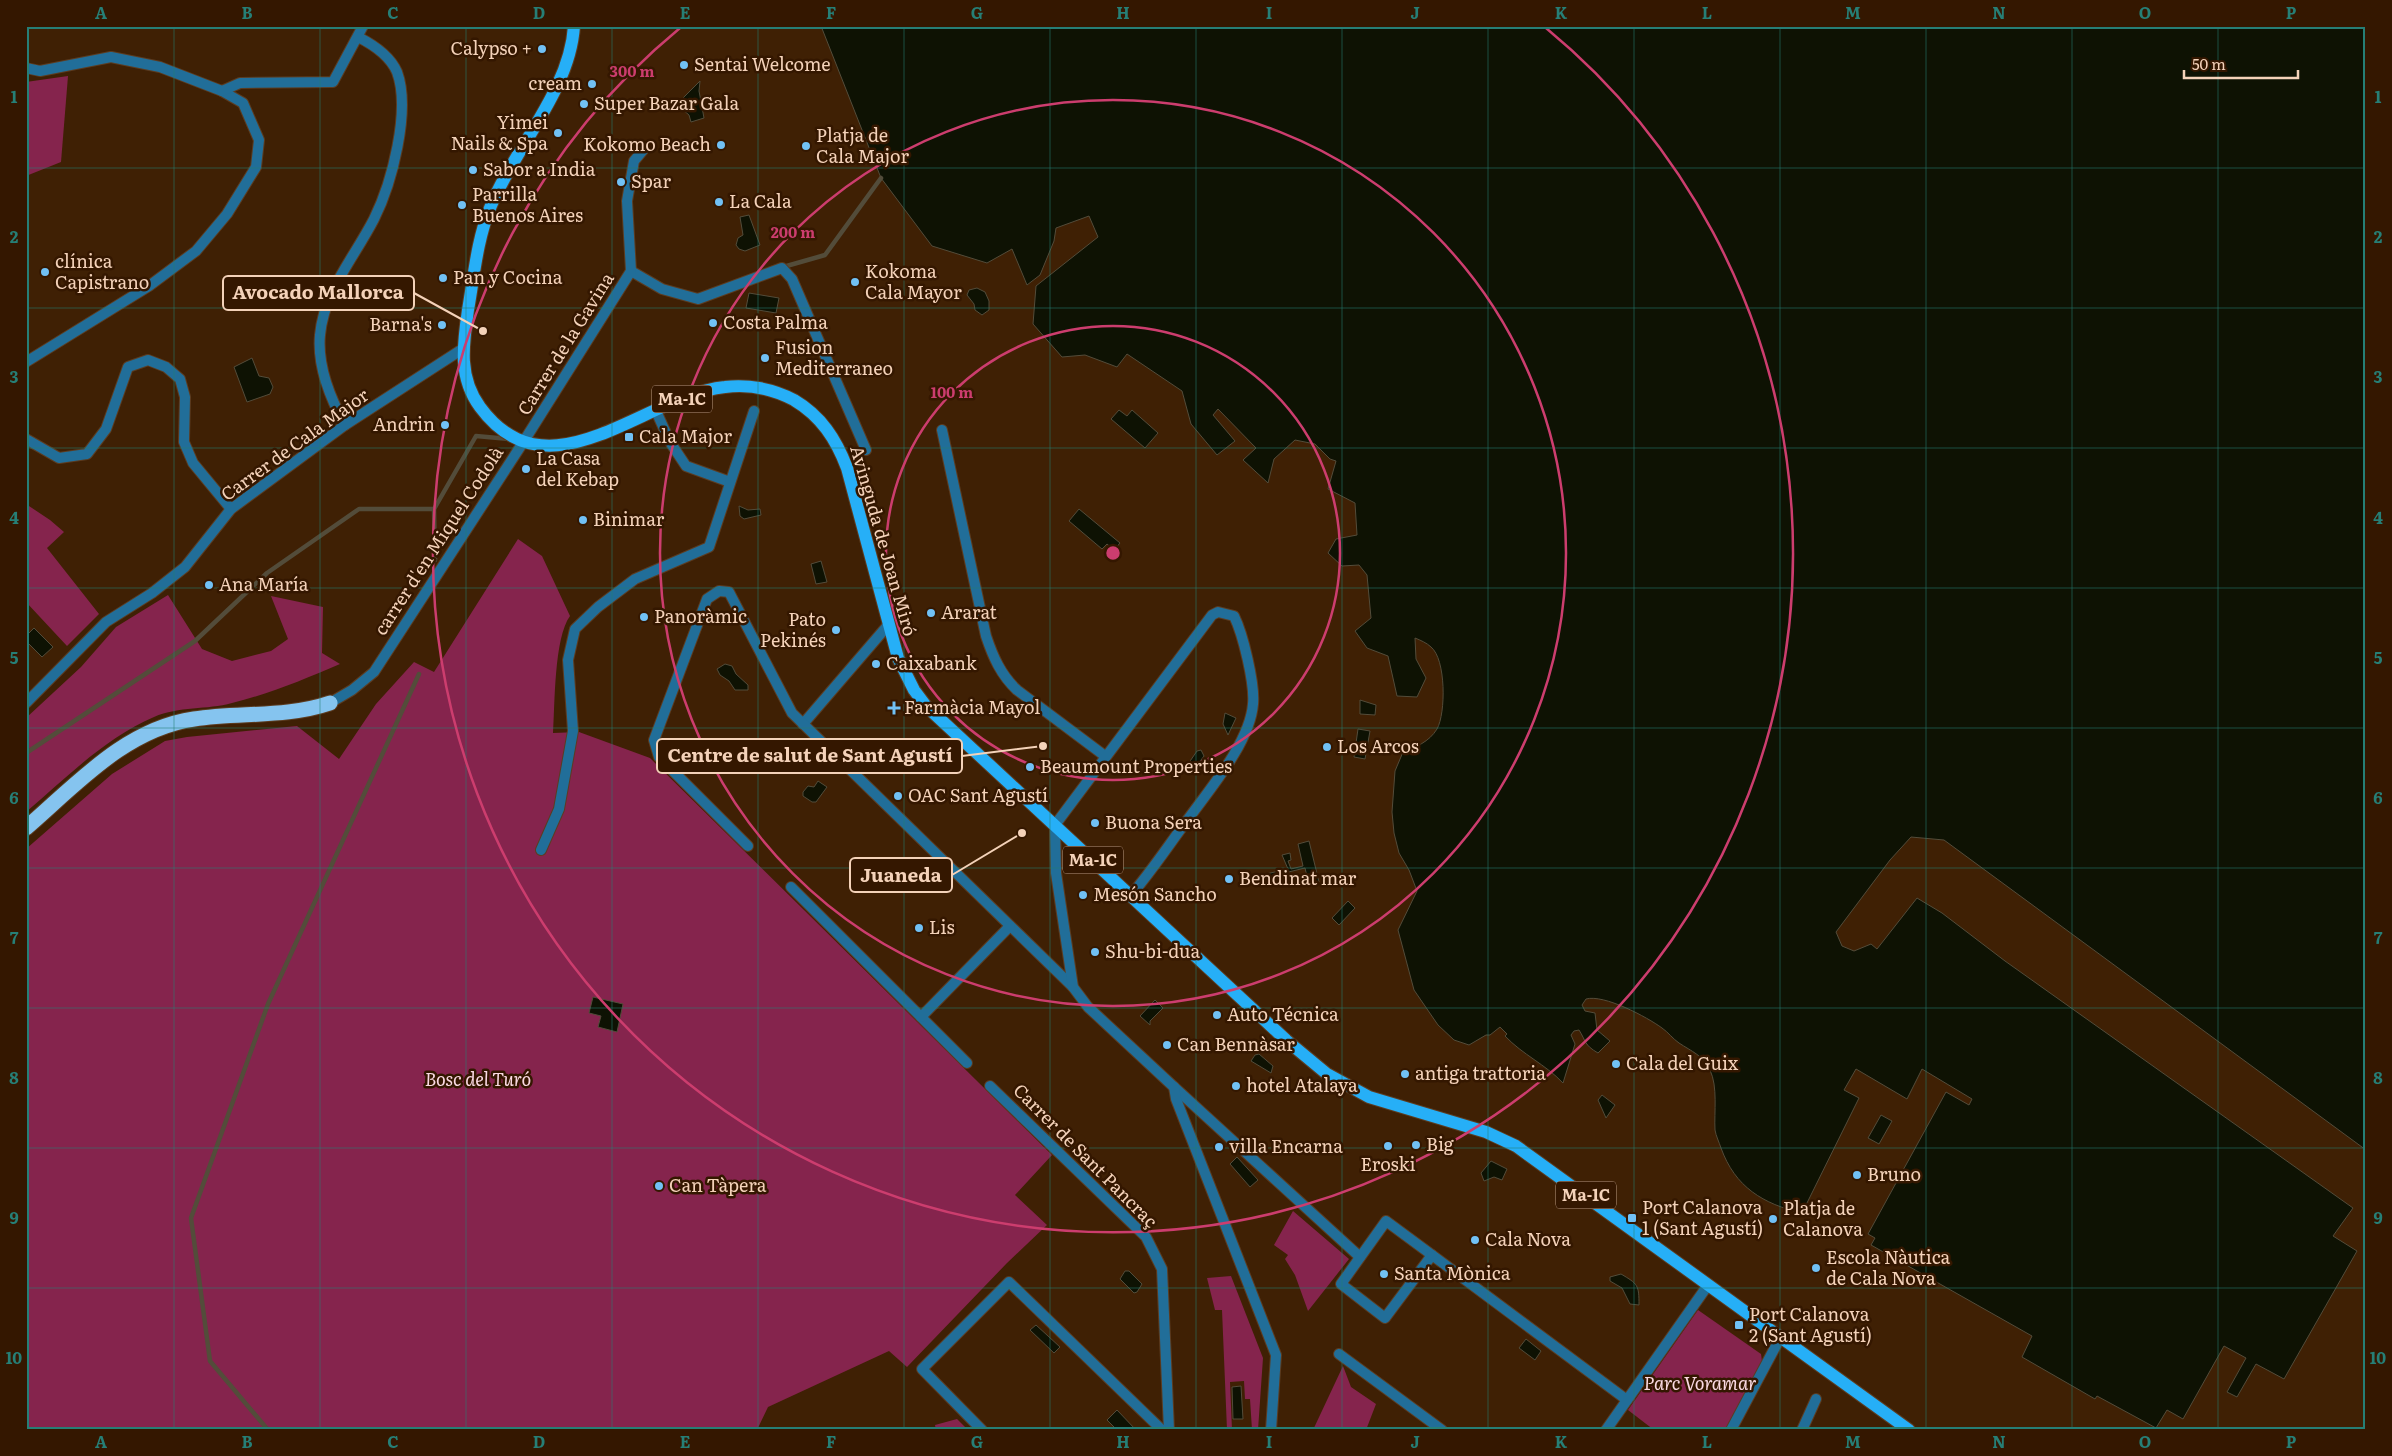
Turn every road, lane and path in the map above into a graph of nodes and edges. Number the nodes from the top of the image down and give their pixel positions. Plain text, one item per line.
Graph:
1 (363, 26) edge
2 (574, 26) edge
3 (358, 37) junction
4 (26, 68) edge
5 (222, 91) junction
6 (644, 149) dead end
7 (631, 271) junction
8 (464, 348) junction
9 (26, 362) edge
10 (754, 410) dead end
11 (656, 411) junction
12 (345, 425) junction
13 (942, 430) dead end
14 (26, 439) edge
15 (524, 441) junction
16 (866, 450) dead end
17 (730, 482) junction
18 (230, 509) junction
19 (889, 624) junction
20 (26, 703) edge
21 (330, 704) joint
22 (802, 724) junction
23 (1105, 756) junction
24 (1055, 825) junction
25 (26, 828) edge
26 (748, 846) dead end
27 (541, 850) dead end
28 (791, 887) dead end
29 (1130, 895) junction
30 (1010, 926) junction
31 (1072, 987) junction
32 (921, 1017) junction
33 (967, 1063) dead end
34 (990, 1086) dead end
35 (1174, 1087) junction
36 (1432, 1255) junction
37 (1360, 1257) junction
38 (1708, 1285) junction
39 (1780, 1338) junction
40 (1339, 1354) dead end
41 (1816, 1399) dead end
42 (1627, 1400) junction
43 (982, 1430) edge
44 (1162, 1430) edge
45 (1169, 1430) edge
46 (1272, 1430) edge
47 (1442, 1430) edge
48 (1606, 1430) edge
49 (1731, 1430) edge
50 (1802, 1430) edge
51 (1909, 1430) edge

1 - 3 street
2 - 8 main road, Avinguda de Joan Miró / Ma-1C
3 - 5 street
3 - 12 street
4 - 5 street
5 - 9 street
6 - 7 street, Carrer de la Gavina
7 - 15 street, Carrer de la Gavina
7 - 16 street
8 - 12 street, Carrer de Cala Major
8 - 15 main road, Avinguda de Joan Miró / Ma-1C
10 - 17 street
11 - 15 main road, Avinguda de Joan Miró / Ma-1C
11 - 17 street
11 - 19 main road, Avinguda de Joan Miró / Ma-1C
12 - 18 street, Carrer de Cala Major
13 - 23 street
14 - 18 street
15 - 21 street, carrer d'en Miquel Codolà
17 - 27 street
18 - 20 street, Carrer de Cala Major
19 - 22 street
19 - 24 main road, Avinguda de Joan Miró / Ma-1C
21 - 25 highway
22 - 26 street
22 - 30 street
23 - 24 street
23 - 29 street
24 - 29 main road, Avinguda de Joan Miró / Ma-1C
24 - 31 street
28 - 32 street
29 - 38 main road, Avinguda de Joan Miró / Ma-1C
30 - 31 street
30 - 32 street
31 - 35 street
32 - 33 street
34 - 45 street, Carrer de Sant Pancraç
35 - 37 street
35 - 46 street
36 - 37 street
36 - 37 street
36 - 42 street
38 - 39 main road, Avinguda de Joan Miró / Ma-1C
38 - 42 street
39 - 49 street
39 - 51 main road, Ma-1C
40 - 47 street
41 - 50 street
42 - 48 street
43 - 44 street

